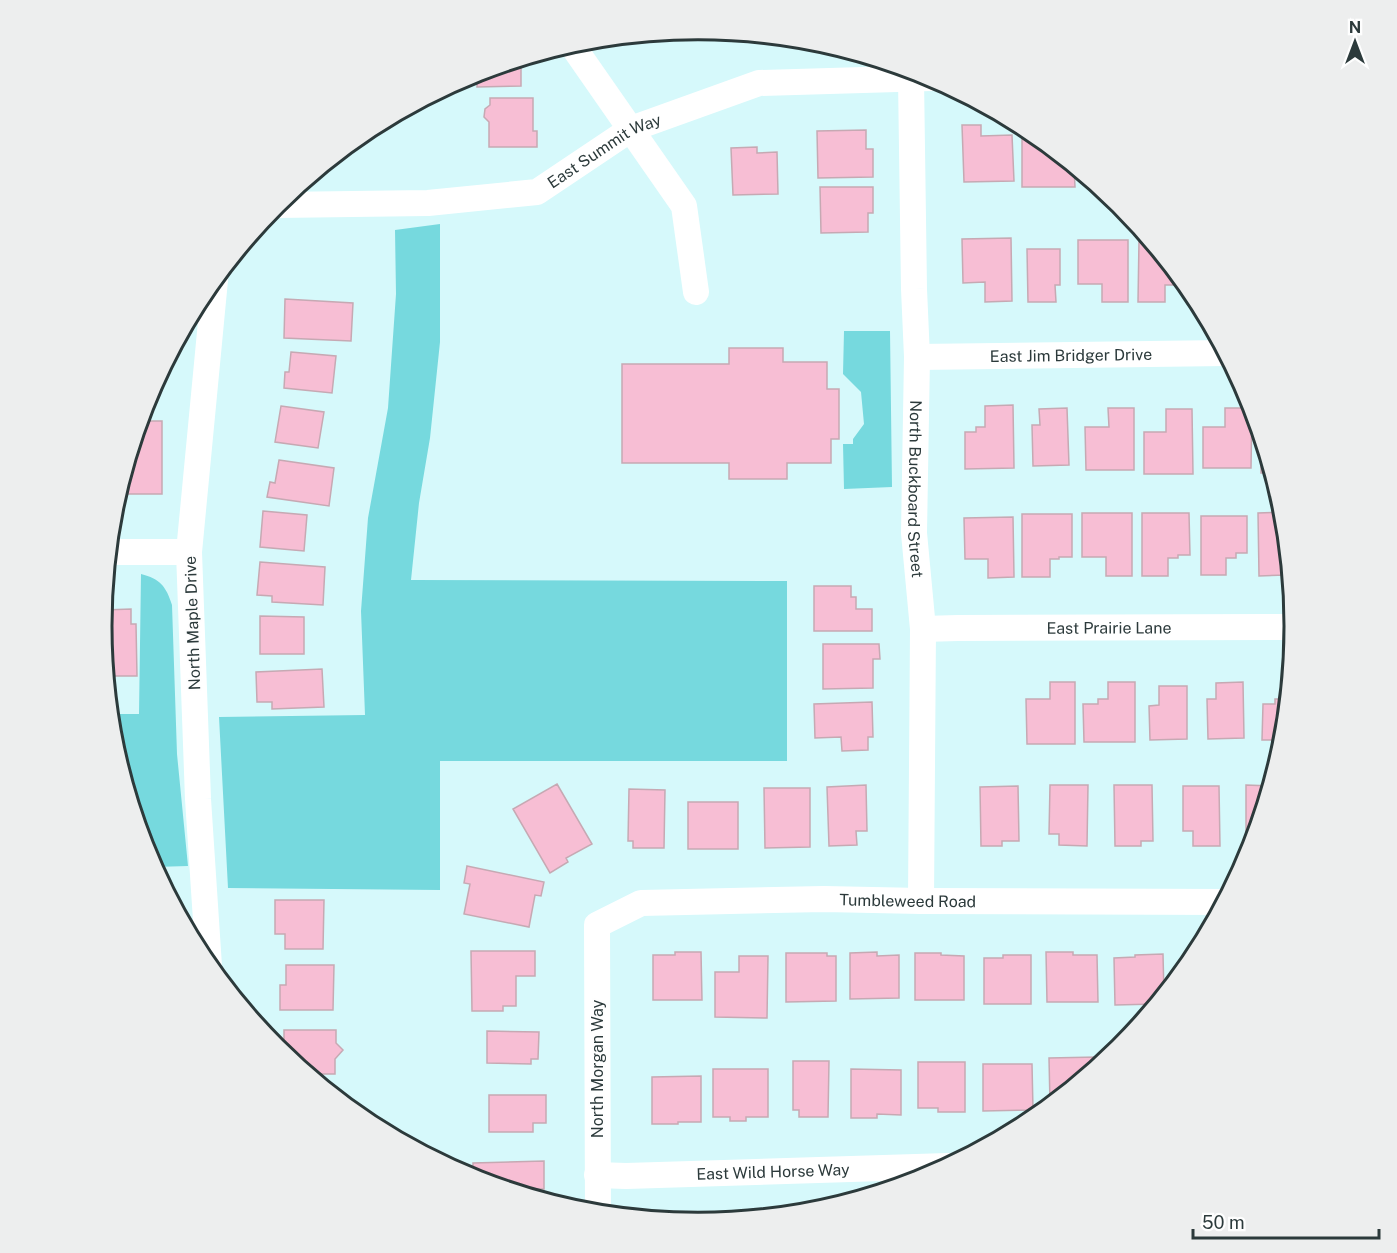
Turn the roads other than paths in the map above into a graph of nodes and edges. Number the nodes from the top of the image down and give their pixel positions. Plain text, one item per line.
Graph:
1 (578, 53) edge
2 (905, 78) edge
3 (921, 84) edge
4 (632, 129) junction
5 (292, 205) edge
6 (696, 292) dead end
7 (213, 298) edge
8 (1216, 353) edge
9 (917, 357) junction
10 (118, 552) edge
11 (189, 552) junction
12 (1284, 627) edge
13 (923, 629) junction
14 (921, 901) junction
15 (1216, 902) edge
16 (597, 925) joint
17 (208, 947) edge
18 (926, 1167) edge
19 (597, 1175) junction
20 (598, 1203) edge

1 - 4 street
2 - 4 street, East Summit Way
3 - 9 street, North Buckboard Street
4 - 5 street, East Summit Way
4 - 6 street
7 - 11 street, North Maple Drive
8 - 9 street, East Jim Bridger Drive
9 - 13 street, North Buckboard Street
10 - 11 street
11 - 17 street, North Maple Drive
12 - 13 street, East Prairie Lane
13 - 14 street, North Buckboard Street
14 - 15 street, Tumbleweed Road
14 - 16 street, Tumbleweed Road
16 - 19 street, North Morgan Way
18 - 19 street, East Wild Horse Way
19 - 20 street, North Morgan Way

